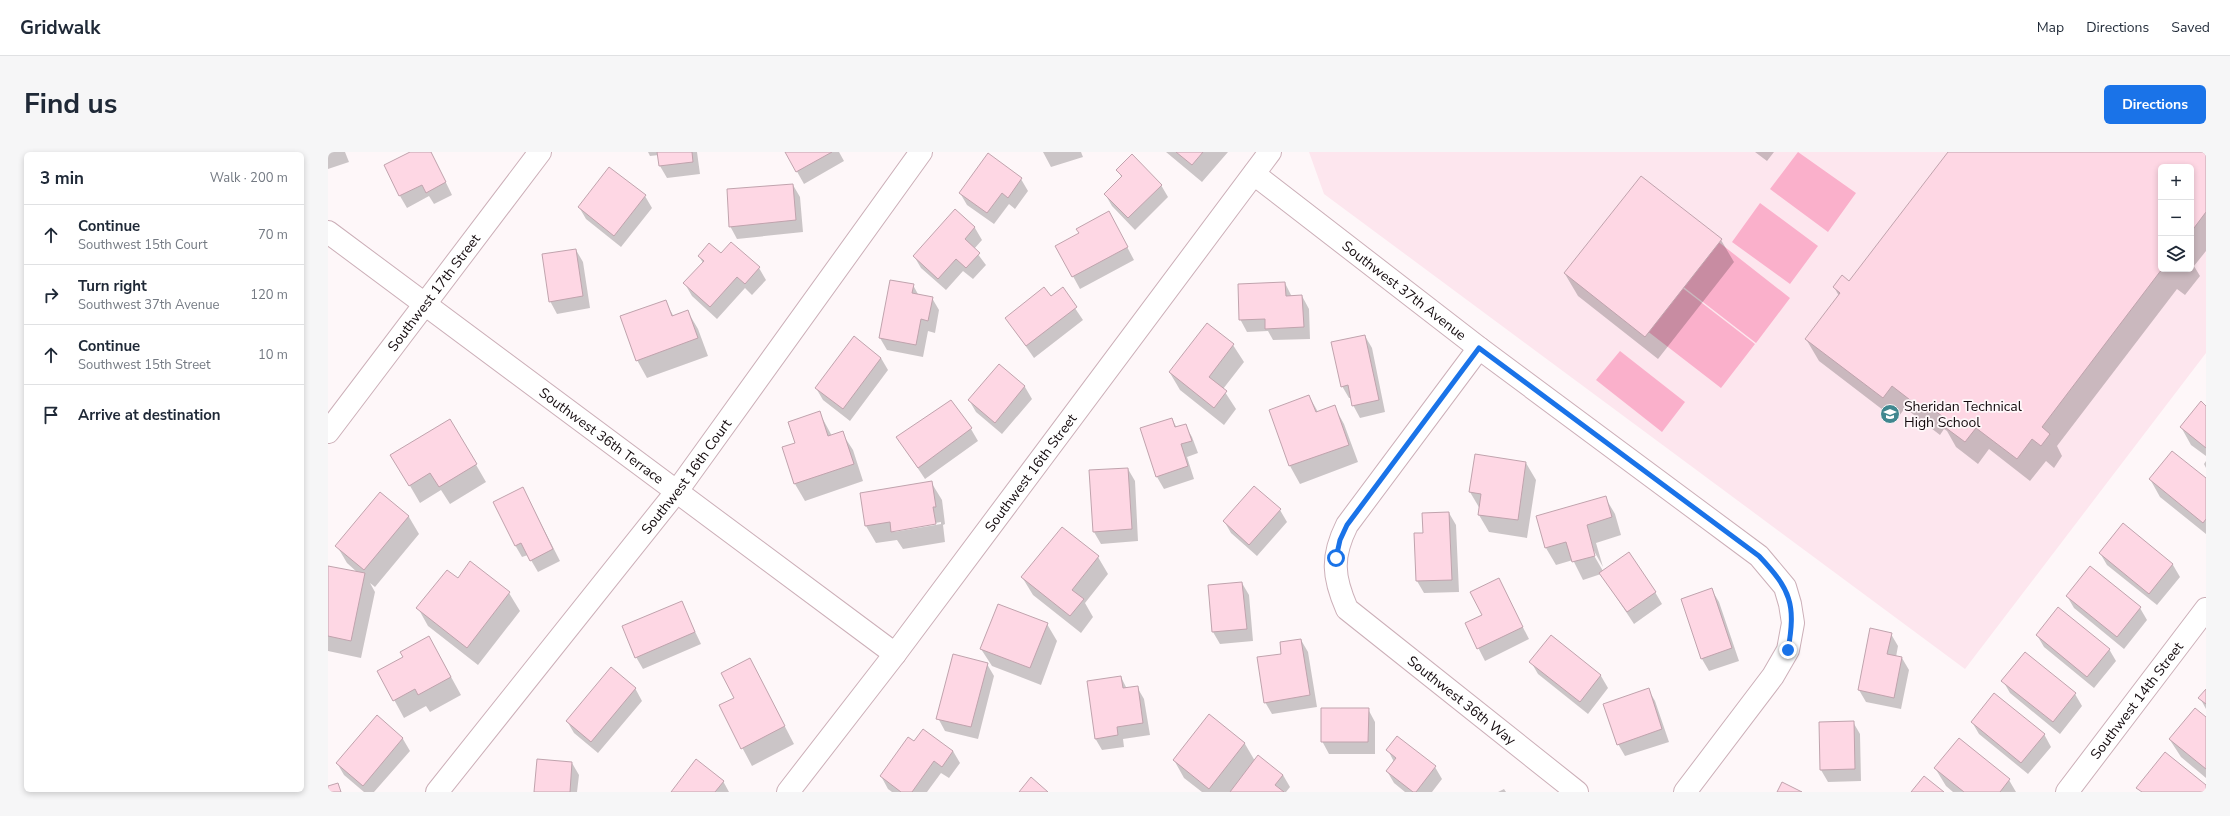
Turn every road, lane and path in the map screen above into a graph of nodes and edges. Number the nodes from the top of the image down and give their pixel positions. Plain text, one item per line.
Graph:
1 (540, 152) edge
2 (921, 152) edge
3 (1270, 152) edge
4 (1254, 174) junction
5 (328, 232) edge
6 (425, 304) junction
7 (1479, 348) junction
8 (328, 432) edge
9 (677, 490) junction
10 (2206, 609) edge
11 (895, 654) junction
12 (438, 792) edge
13 (788, 792) edge
14 (1577, 792) edge
15 (1685, 792) edge
16 (2067, 792) edge

1 - 6 street, Southwest 17th Street
2 - 9 street, Southwest 16th Court
3 - 4 street, Southwest 16th Street
4 - 7 street, Southwest 37th Avenue
4 - 11 street, Southwest 16th Street
5 - 6 street, Southwest 36th Terrace
6 - 8 street, Southwest 17th Street
6 - 9 street, Southwest 36th Terrace
7 - 14 street, Southwest 36th Way
7 - 15 street, Southwest 37th Avenue
9 - 11 street, Southwest 36th Terrace
9 - 12 street, Southwest 16th Court
10 - 16 street, Southwest 14th Street
11 - 13 street, Southwest 16th Street

